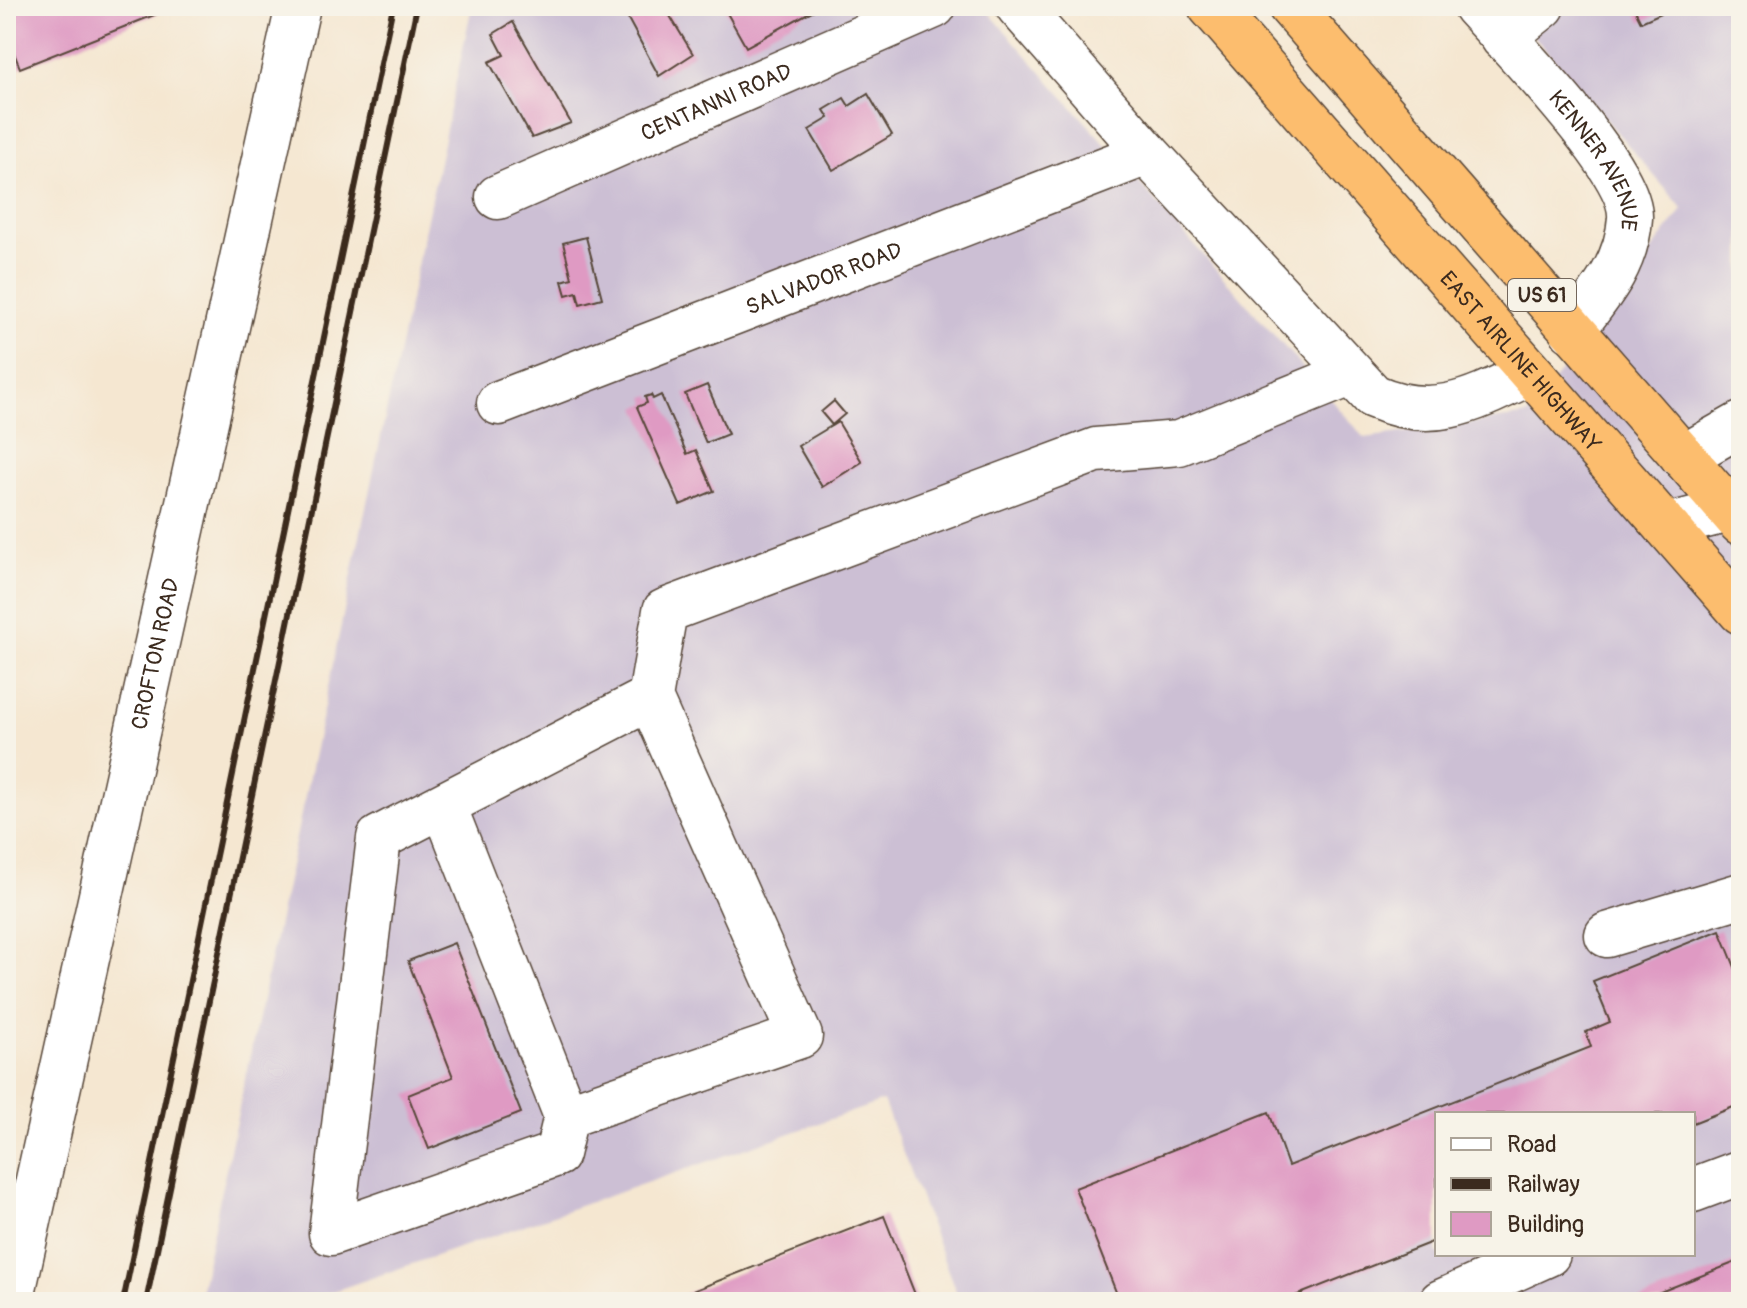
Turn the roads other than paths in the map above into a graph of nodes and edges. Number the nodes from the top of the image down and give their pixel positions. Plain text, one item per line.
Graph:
1 (298, 6) edge
2 (934, 6) edge
3 (1018, 6) edge
4 (1210, 6) edge
5 (1290, 6) edge
6 (1475, 6) edge
7 (1543, 6) edge
8 (1503, 38) junction
9 (1147, 153) junction
10 (498, 197) dead end
11 (1572, 331) junction
12 (1530, 373) junction
13 (1350, 374) junction
14 (499, 403) dead end
15 (1741, 424) edge
16 (1683, 457) junction
17 (1737, 512) edge
18 (1666, 526) junction
19 (1741, 612) edge
20 (650, 698) junction
21 (444, 806) junction
22 (1741, 895) edge
23 (1607, 935) dead end
24 (566, 1116) junction
25 (1741, 1172) edge
26 (1695, 1189) edge
27 (14, 1247) edge
28 (1544, 1256) edge
29 (11, 1302) edge
30 (1441, 1302) edge

1 - 27 street, CROFTON ROAD
2 - 10 street, CENTANNI ROAD
3 - 9 street
4 - 12 highway, EAST AIRLINE HIGHWAY / US 61
5 - 11 highway, US 61
6 - 8 street, KENNER AVENUE
7 - 8 street
8 - 11 street, KENNER AVENUE
9 - 13 street
9 - 14 street, SALVADOR ROAD
11 - 16 highway, US 61
12 - 13 street
12 - 18 highway, EAST AIRLINE HIGHWAY / US 61
13 - 20 street
15 - 16 street
16 - 17 highway, US 61
17 - 18 street
18 - 19 highway, EAST AIRLINE HIGHWAY / US 61
20 - 21 street
20 - 24 street
21 - 24 street
21 - 24 street
22 - 23 street
25 - 26 street
27 - 29 street, CROFTON ROAD
28 - 30 street

